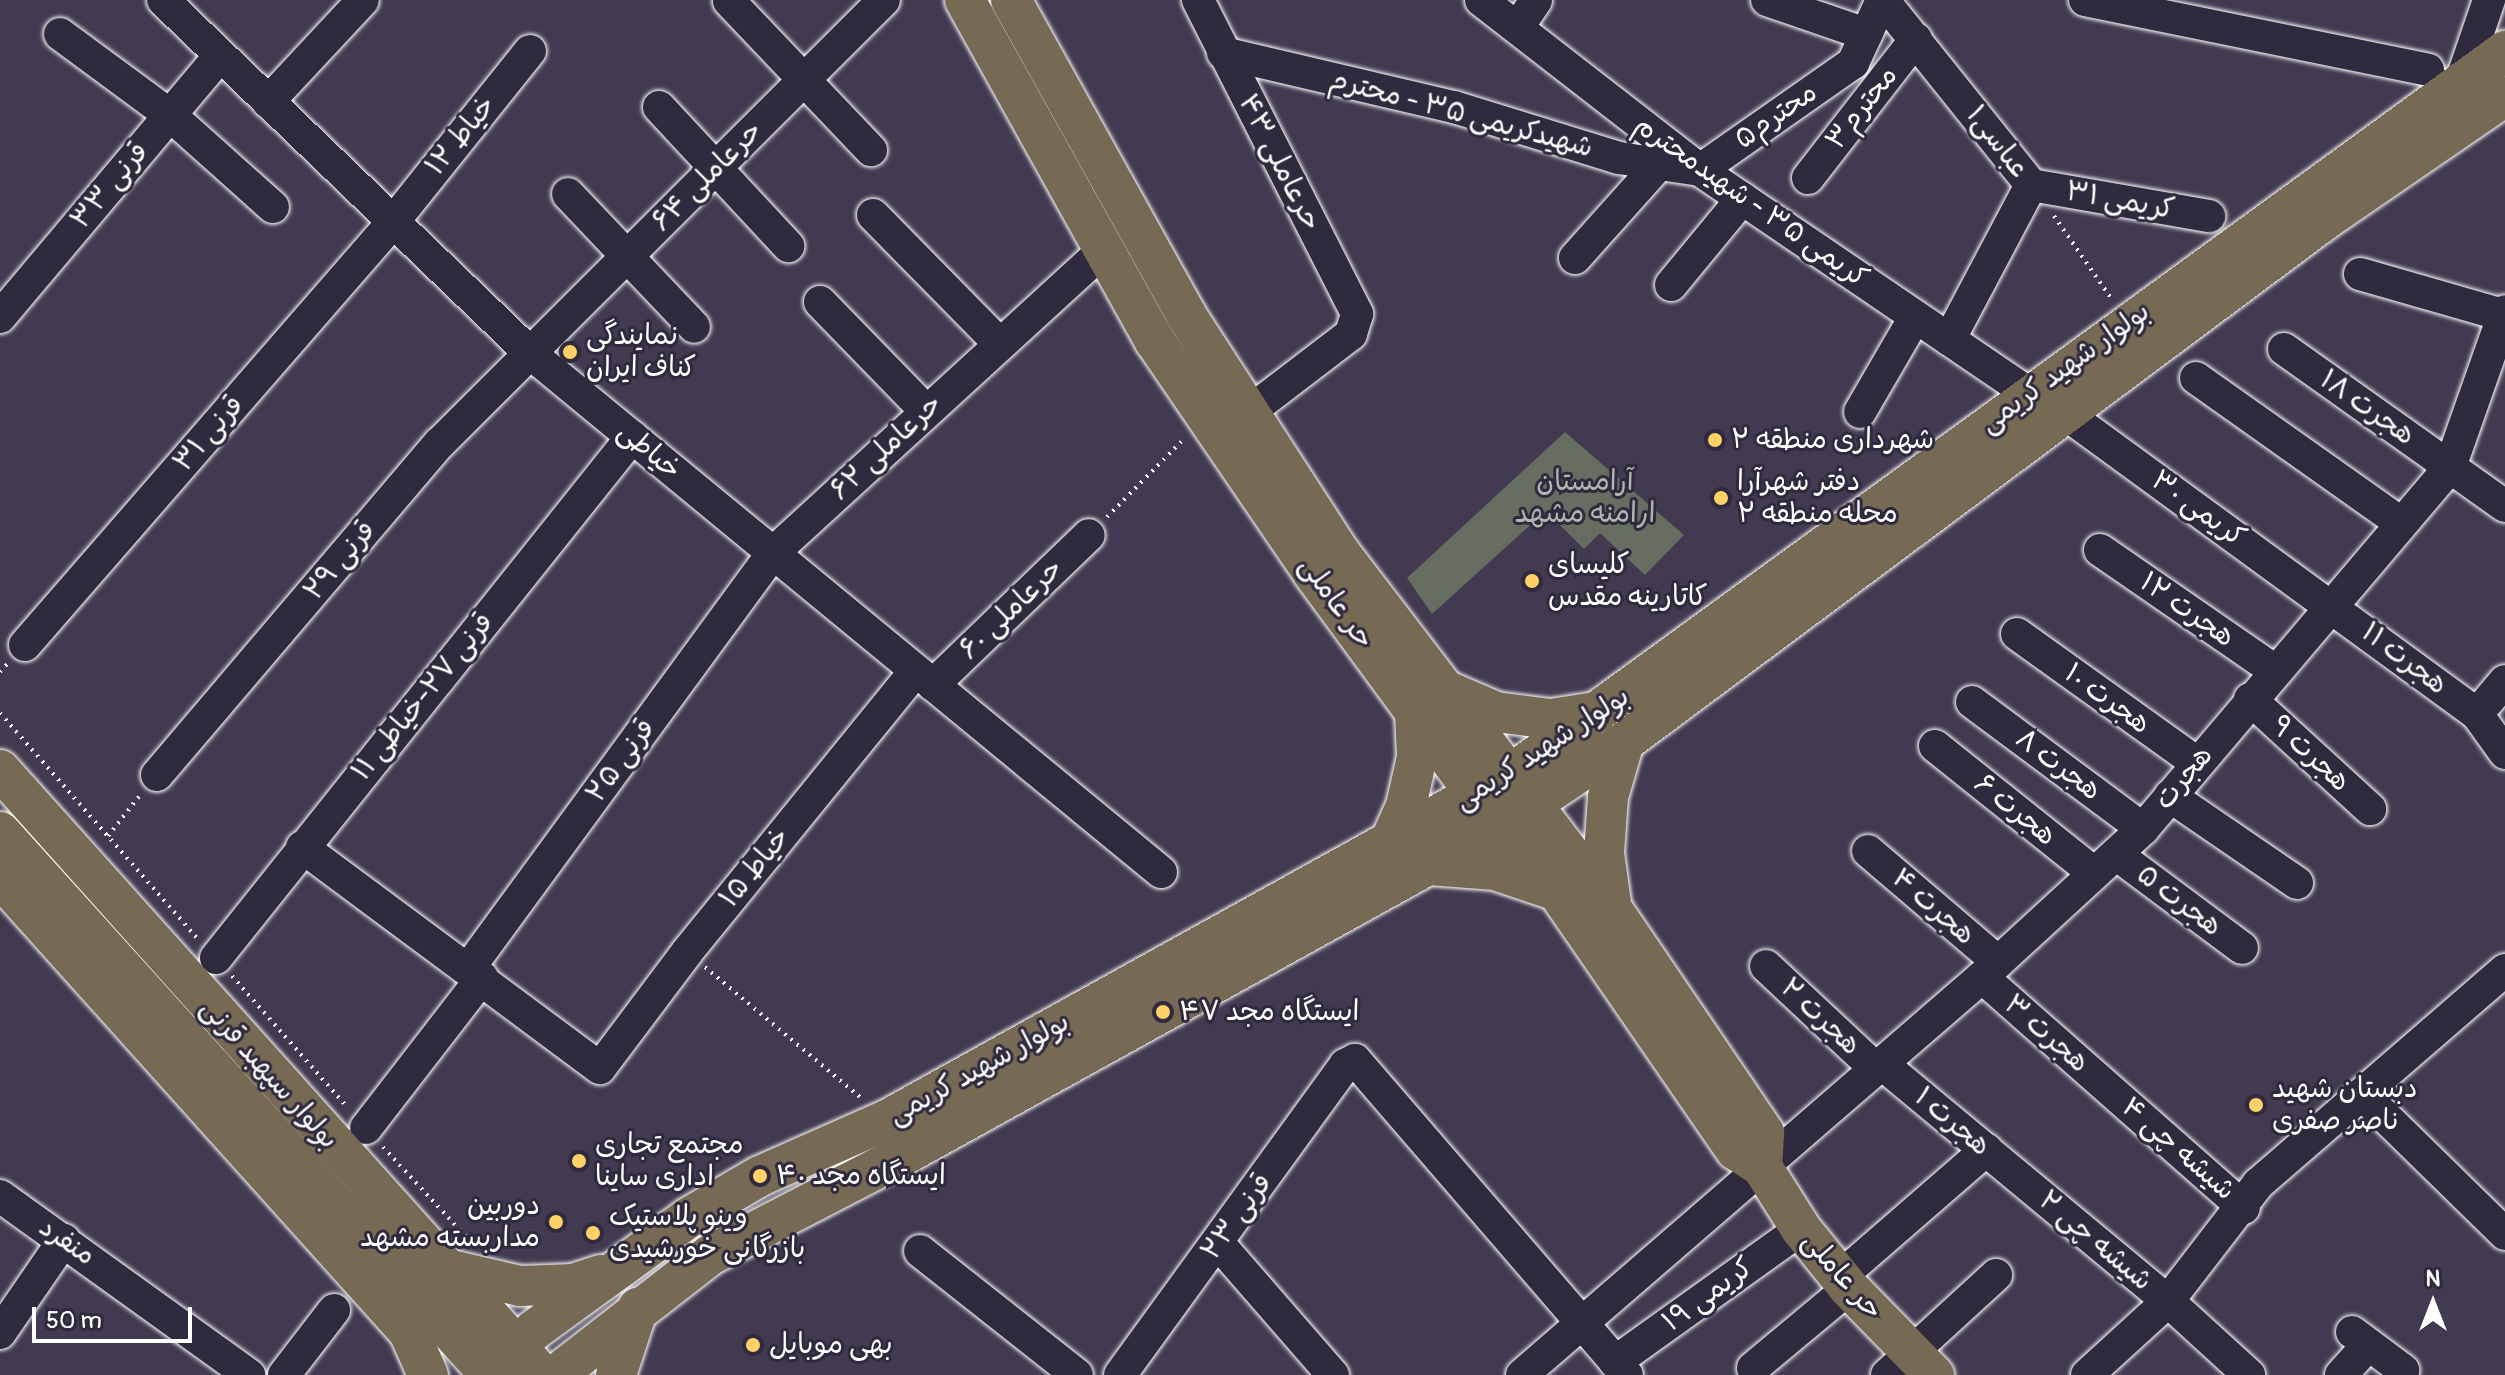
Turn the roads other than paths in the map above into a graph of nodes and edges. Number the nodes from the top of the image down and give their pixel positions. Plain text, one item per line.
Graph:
1 (163, 0) edge
2 (363, 0) edge
3 (884, 0) edge
4 (965, 0) edge
5 (1011, 0) edge
6 (1198, 0) edge
7 (1481, 0) edge
8 (1536, 0) edge
9 (1767, 0) edge
10 (1883, 0) edge
11 (2085, 0) edge
12 (2489, 0) edge
13 (729, 1) edge
14 (1518, 27) junction
15 (60, 34) dead end
16 (1916, 39) junction
17 (1859, 48) junction
18 (530, 51) dead end
19 (2505, 51) edge
20 (1223, 53) junction
21 (220, 56) junction
22 (2444, 76) junction
23 (804, 80) junction
24 (2505, 96) edge
25 (268, 102) junction
26 (659, 107) dead end
27 (170, 115) junction
28 (871, 150) dead end
29 (1659, 164) junction
30 (716, 168) junction
31 (1700, 170) junction
32 (1808, 178) dead end
33 (2031, 185) junction
34 (568, 194) dead end
35 (1742, 199) junction
36 (2316, 206) junction
37 (273, 207) dead end
38 (873, 215) dead end
39 (2209, 216) dead end
40 (393, 222) junction
41 (788, 246) dead end
42 (1104, 250) junction
43 (628, 256) junction
44 (1575, 258) dead end
45 (2360, 274) dead end
46 (1671, 285) dead end
47 (820, 302) dead end
48 (2504, 313) edge
49 (0, 317) edge
50 (1915, 317) junction
51 (694, 327) dead end
52 (1949, 340) junction
53 (999, 343) junction
54 (2284, 349) dead end
55 (530, 353) junction
56 (2196, 378) dead end
57 (2492, 383) edge
58 (2029, 394) junction
59 (926, 411) junction
60 (1249, 412) junction
61 (1860, 412) dead end
62 (2066, 414) junction
63 (632, 437) junction
64 (2450, 467) junction
65 (2505, 506) edge
66 (2401, 523) junction
67 (1089, 535) road end
68 (2100, 550) dead end
69 (773, 553) junction
70 (2330, 604) junction
71 (2017, 634) dead end
72 (25, 645) dead end
73 (2274, 670) junction
74 (924, 678) junction
75 (2505, 681) edge
76 (2250, 699) junction
77 (1430, 702) junction
78 (1972, 702) dead end
79 (2477, 714) junction
80 (1614, 726) junction
81 (1935, 746) dead end
82 (2505, 753) edge
83 (2197, 763) junction
84 (0, 770) edge
85 (157, 775) road end
86 (2170, 796) junction
87 (0, 798) edge
88 (1505, 800) junction
89 (2370, 809) dead end
90 (2143, 829) junction
91 (0, 832) edge
92 (1390, 842) junction
93 (302, 847) junction
94 (1868, 851) dead end
95 (2105, 863) junction
96 (1429, 865) junction
97 (1161, 872) dead end
98 (0, 877) edge
99 (2297, 883) dead end
100 (1557, 891) junction
101 (1612, 909) junction
102 (2242, 948) dead end
103 (216, 958) road end
104 (1766, 966) dead end
105 (1990, 970) junction
106 (2505, 970) edge
107 (475, 973) junction
108 (159, 1030) junction
109 (1878, 1066) junction
110 (2111, 1091) joint
111 (2362, 1094) junction
112 (366, 1128) road end
113 (1986, 1150) junction
114 (1762, 1167) junction
115 (2023, 1181) joint
116 (0, 1196) edge
117 (2244, 1208) junction
118 (1801, 1229) junction
119 (2505, 1234) edge
120 (64, 1240) junction
121 (1219, 1244) junction
122 (920, 1251) dead end
123 (447, 1269) junction
124 (609, 1273) junction
125 (1996, 1275) dead end
126 (1844, 1283) junction
127 (2168, 1301) junction
128 (638, 1308) junction
129 (334, 1310) dead end
130 (1582, 1322) junction
131 (0, 1333) edge
132 (1621, 1368) edge
133 (1753, 1368) dead end
134 (1911, 1368) edge
135 (506, 1369) edge
136 (2403, 1370) dead end
137 (249, 1375) edge
138 (284, 1375) edge
139 (428, 1375) edge
140 (556, 1375) edge
141 (616, 1375) edge
142 (1077, 1375) edge
143 (1120, 1375) edge
144 (1333, 1375) edge
145 (1522, 1375) edge
146 (2087, 1375) edge
147 (2249, 1375) edge
148 (2341, 1375) edge

1 - 21 street, خیاطی
2 - 25 street
3 - 23 street, حرعاملی ۶۴
4 - 42 main road, حر عاملی
5 - 60 main road, حر عاملی
6 - 20 street, حرعاملی ۴۳
7 - 14 street, کریمی ۳۵ - شهیدمحترم
8 - 14 street
9 - 17 street
10 - 16 street, عباسی۱
10 - 17 street
11 - 22 street
12 - 22 street
13 - 23 street
14 - 31 street, کریمی ۳۵ - شهیدمحترم
15 - 27 street
16 - 32 street, محترم۳
16 - 33 street, عباسی۱
17 - 31 street, محترم۵
18 - 40 street, خیاط ۱۲
19 - 22 main road, بولوار شهید کریمی
20 - 29 street, شهیدکریمی ۳۵ - محترم
20 - 60 street, حرعاملی ۴۳
21 - 25 street, خیاطی
21 - 27 street, قرنی ۳۳
22 - 36 main road, بولوار شهید کریمی
23 - 28 street
23 - 30 street, حرعاملی ۶۴
24 - 36 main road, بولوار شهید کریمی
25 - 40 street, خیاطی
26 - 30 street
27 - 37 street
27 - 49 street, قرنی ۳۳
29 - 31 street, شهیدکریمی ۳۵ - محترم
29 - 44 street
30 - 41 street
30 - 43 street, حرعاملی ۶۴
31 - 35 street, کریمی ۳۵ - شهیدمحترم
33 - 39 street, کریمی ۳۱
33 - 52 street, عباسی۱
34 - 43 street
35 - 46 street
35 - 50 street, کریمی ۳۵ - شهیدمحترم
36 - 58 main road, بولوار شهید کریمی
36 - 62 main road, بولوار شهید کریمی
38 - 53 street
40 - 55 street, خیاطی
40 - 72 street, قرنی ۳۱
42 - 53 street, حرعاملی ۶۲
42 - 77 main road, حر عاملی
43 - 51 street
43 - 55 street, حرعاملی ۶۴
45 - 48 street
47 - 59 street
48 - 57 street, هجرت
50 - 52 street, کریمی ۳۵ - شهیدمحترم
50 - 61 street
52 - 58 street, کریمی ۳۵ - شهیدمحترم
53 - 59 street, حرعاملی ۶۲
54 - 64 street, هجرت ۱۸
55 - 63 street, خیاطی
55 - 85 street, قرنی ۲۹
56 - 66 street
57 - 64 street, هجرت
58 - 80 main road, بولوار شهید کریمی
59 - 69 street, حرعاملی ۶۲
60 - 77 main road, حر عاملی
62 - 70 street, کریمی ۳۰
62 - 80 main road, بولوار شهید کریمی
63 - 69 street, خیاطی
63 - 93 street, قرنی ۲۷-خیاطی ۱۱
64 - 65 street, هجرت ۱۸
64 - 66 street, هجرت
66 - 70 street, هجرت
67 - 74 street, حرعاملی ۶۰
68 - 73 street, هجرت ۱۲
69 - 74 street, خیاطی
69 - 107 street, قرنی ۲۵
70 - 73 street, هجرت
70 - 79 street, هجرت ۱۱
71 - 83 street, هجرت ۱۰
73 - 76 street, هجرت
74 - 97 street, خیاطی
74 - 107 street, خیاط ۱۵
75 - 79 street
76 - 83 street, هجرت
76 - 89 street, هجرت ۹
77 - 80 main road
77 - 88 main road, حر عاملی
77 - 92 main road
78 - 90 street, هجرت ۸
79 - 82 street, هجرت ۱۱
80 - 88 main road, بولوار شهید کریمی
80 - 101 main road
81 - 95 street, هجرت ۶
83 - 86 street, هجرت
84 - 123 main road, بولوار سپهبد قرنی
86 - 90 street, هجرت
86 - 99 street
87 - 135 street
88 - 92 main road, بولوار شهید کریمی
88 - 96 main road, بولوار شهید کریمی
88 - 100 main road, حر عاملی
88 - 101 main road, حر عاملی
90 - 95 street, هجرت
91 - 108 main road, بولوار سپهبد قرنی
92 - 124 main road, بولوار شهید کریمی
93 - 103 street, قرنی ۲۷-خیاطی ۱۱
93 - 107 street
94 - 105 street, هجرت ۴
95 - 102 street, هجرت ۵
95 - 105 street, هجرت
96 - 100 main road
96 - 128 main road, بولوار شهید کریمی
98 - 108 main road
100 - 114 main road, حر عاملی
101 - 114 main road, حر عاملی
104 - 109 street, هجرت ۲
105 - 109 street, هجرت
105 - 110 street, هجرت ۳
106 - 111 street
107 - 112 street, قرنی ۲۵
108 - 135 main road, بولوار سپهبد قرنی
108 - 139 main road
109 - 113 street, هجرت ۱
109 - 114 street, هجرت
110 - 117 street, شیشه چی ۴
111 - 117 street
111 - 119 street
113 - 115 street, هجرت ۱
113 - 126 street
114 - 118 main road, حر عاملی
114 - 130 street, هجرت
115 - 127 street, شیشه چی ۲
116 - 120 street, منفرد
117 - 127 street
118 - 126 main road, حر عاملی
118 - 132 street, کریمی ۱۹
120 - 131 street
120 - 137 street, منفرد
121 - 130 street, قرنی ۲۳
121 - 143 street, قرنی ۲۳
121 - 144 street
122 - 142 street
123 - 124 main road
123 - 135 main road, بولوار سپهبد قرنی
124 - 135 main road, بولوار شهید کریمی
125 - 134 street
126 - 133 street
126 - 134 main road, حر عاملی
127 - 146 street
127 - 147 street, شیشه چی ۲
128 - 140 main road, بولوار شهید کریمی
128 - 141 main road
129 - 138 street
130 - 132 street
130 - 145 street, هجرت
136 - 148 street

